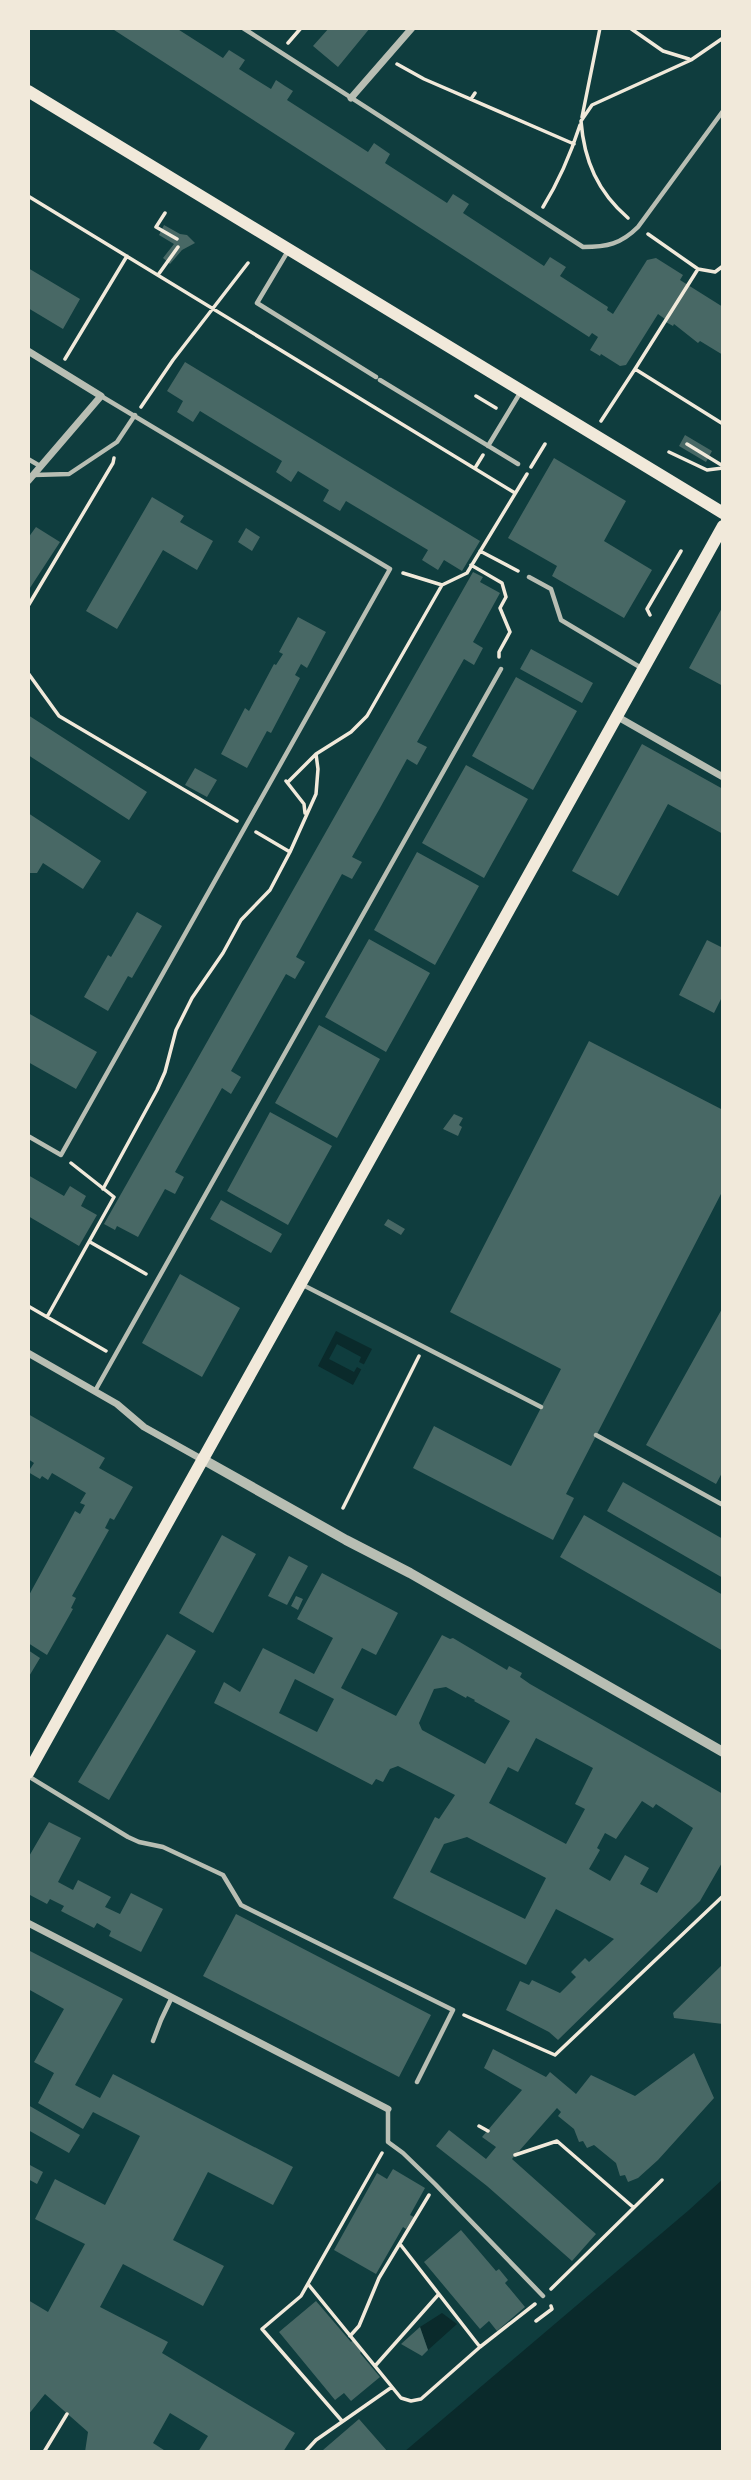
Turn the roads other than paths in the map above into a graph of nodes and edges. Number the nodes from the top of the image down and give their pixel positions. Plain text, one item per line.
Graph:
1 (243, 28) edge
2 (412, 28) edge
3 (28, 91) edge
4 (351, 98) junction
5 (723, 111) edge
6 (288, 250) junction
7 (28, 351) edge
8 (521, 392) junction
9 (101, 396) junction
10 (135, 415) junction
11 (488, 446) junction
12 (28, 459) edge
13 (517, 464) dead end
14 (40, 466) junction
15 (31, 478) edge
16 (723, 513) edge
17 (723, 526) edge
18 (529, 577) road end
19 (500, 669) road end
20 (644, 669) junction
21 (618, 717) junction
22 (723, 777) edge
23 (28, 1136) edge
24 (302, 1284) junction
25 (28, 1353) edge
26 (95, 1391) junction
27 (541, 1407) dead end
28 (596, 1434) dead end
29 (204, 1460) junction
30 (723, 1505) edge
31 (723, 1752) edge
32 (28, 1775) edge
33 (28, 1923) edge
34 (172, 1997) junction
35 (153, 2041) dead end
36 (417, 2082) dead end
37 (388, 2109) joint
38 (543, 2296) road end

1 - 4 lane
2 - 4 street
3 - 6 main road
4 - 5 lane
6 - 8 main road
6 - 11 lane
7 - 9 street
8 - 11 lane
8 - 16 main road
9 - 10 lane
9 - 14 street
10 - 15 lane
10 - 23 lane
11 - 13 lane
12 - 14 lane
14 - 15 street
17 - 20 main road
18 - 20 lane
19 - 26 lane
20 - 21 main road
21 - 22 street
21 - 24 main road
24 - 27 lane
24 - 29 main road
25 - 26 street
26 - 29 street
28 - 30 lane
29 - 31 street
29 - 32 main road
32 - 36 lane
33 - 34 street
34 - 35 lane
34 - 37 street
37 - 38 lane

